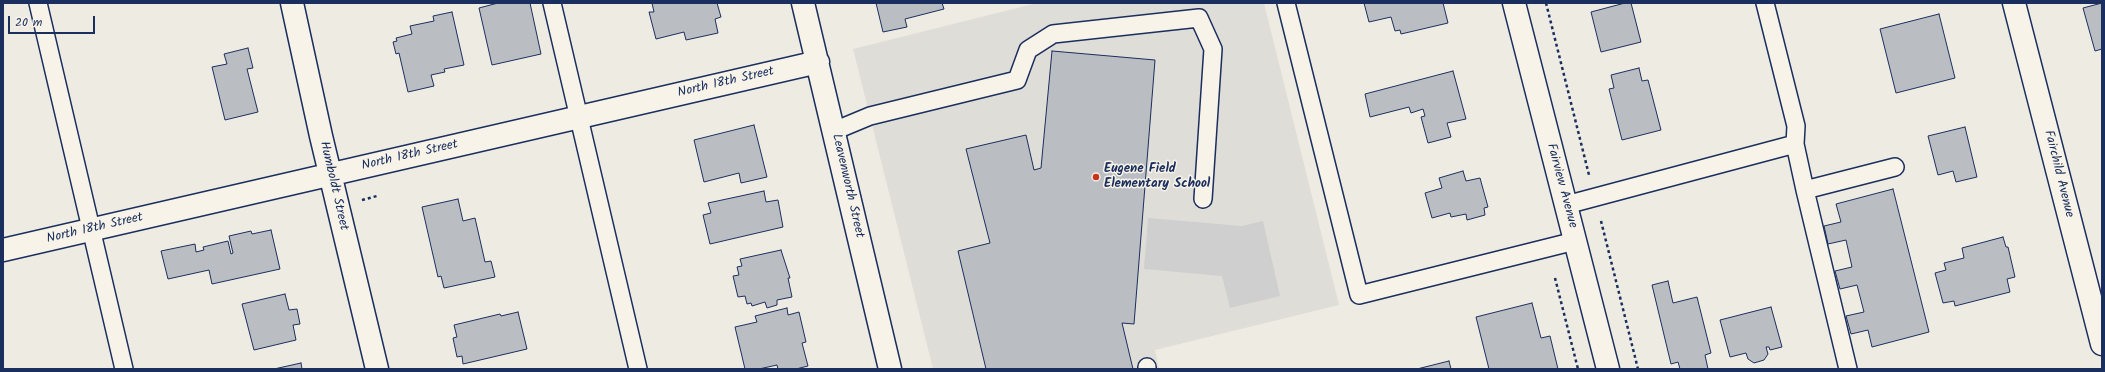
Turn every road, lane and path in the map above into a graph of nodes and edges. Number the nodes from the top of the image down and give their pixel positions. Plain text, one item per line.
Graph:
1 (38, 3) edge
2 (292, 3) edge
3 (552, 3) edge
4 (803, 3) edge
5 (1286, 3) edge
6 (1514, 3) edge
7 (1765, 3) edge
8 (2014, 3) edge
9 (818, 62) junction
10 (579, 117) junction
11 (834, 131) junction
12 (1795, 144) junction
13 (1895, 166) dead end
14 (330, 174) junction
15 (1805, 190) junction
16 (1203, 199) dead end
17 (1566, 206) junction
18 (91, 230) junction
19 (1575, 241) junction
20 (3, 250) edge
21 (2102, 344) edge
22 (124, 369) edge
23 (377, 369) edge
24 (638, 369) edge
25 (890, 369) edge
26 (1608, 369) edge
27 (1848, 369) edge

1 - 18 lane
2 - 14 street, Humboldt Street
3 - 10 lane
4 - 9 street, Leavenworth Street
5 - 19 lane
6 - 17 street, Fairview Avenue
7 - 12 lane
8 - 21 street, Fairchild Avenue
9 - 10 street, North 18th Street
9 - 11 street, Leavenworth Street
10 - 14 street, North 18th Street
10 - 24 lane
11 - 16 lane
11 - 25 street, Leavenworth Street
12 - 15 lane
12 - 17 lane
13 - 15 lane
14 - 18 street, North 18th Street
14 - 23 street, Humboldt Street
15 - 27 lane
17 - 19 street, Fairview Avenue
18 - 20 street, North 18th Street
18 - 22 lane
19 - 26 street, Fairview Avenue

